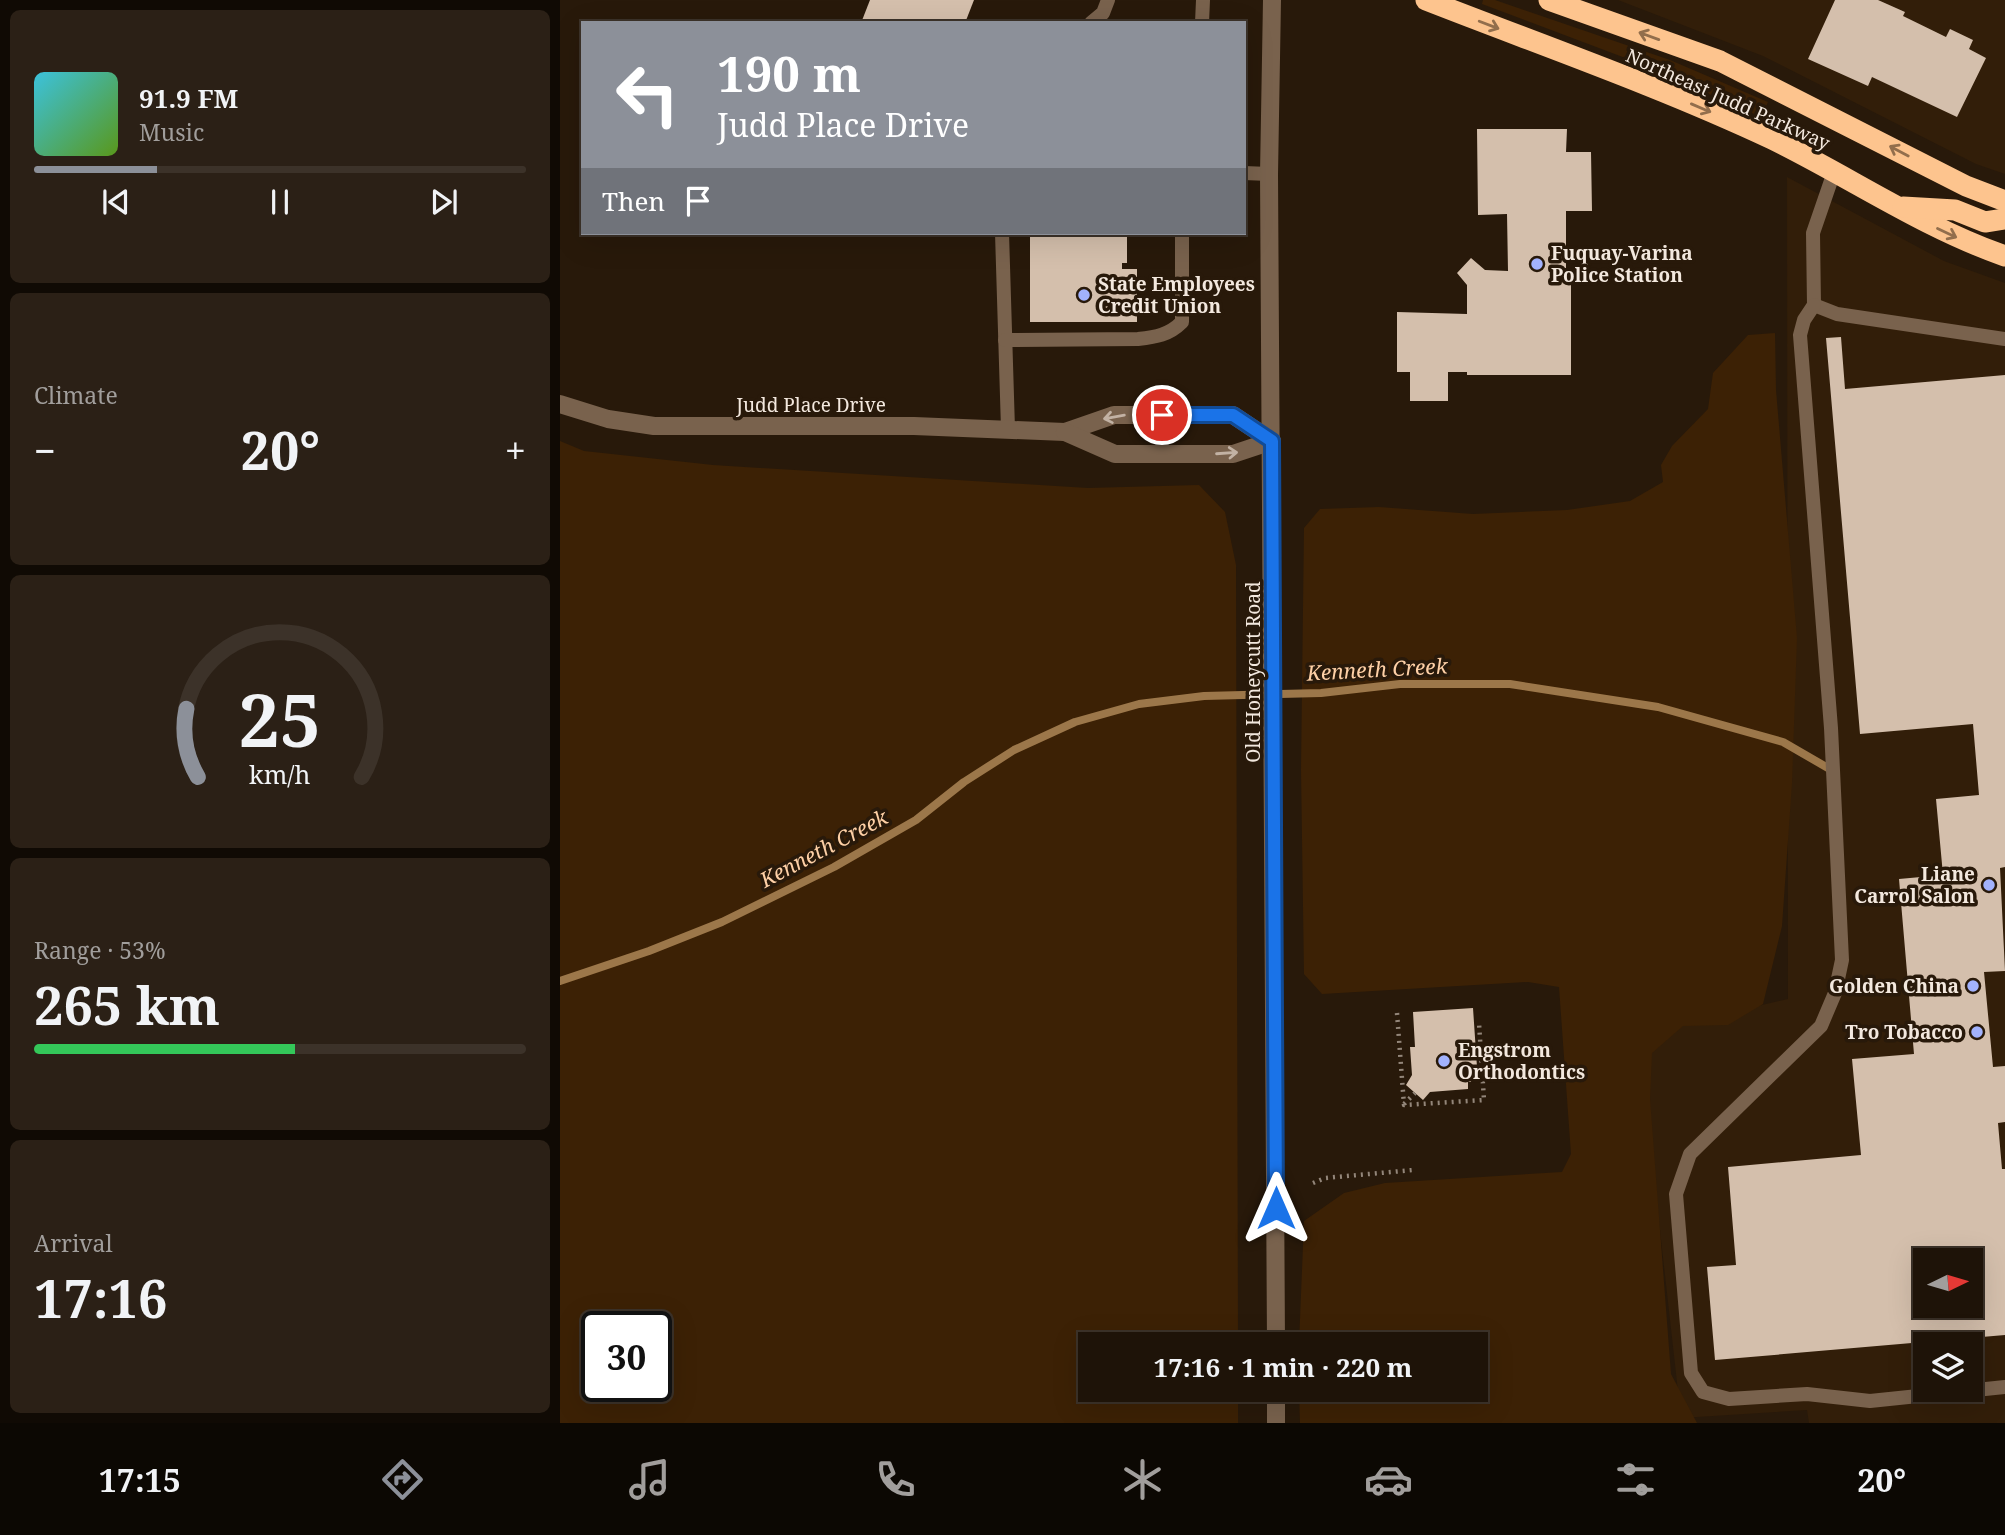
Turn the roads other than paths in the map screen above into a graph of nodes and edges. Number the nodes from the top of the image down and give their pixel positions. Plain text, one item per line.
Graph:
1 (1108, 0) edge
2 (1203, 0) edge
3 (1272, 0) edge
4 (1426, 0) edge
5 (1549, 0) edge
6 (1202, 20) edge
7 (1093, 21) edge
8 (1834, 172) junction
9 (1246, 173) edge
10 (1269, 174) junction
11 (2005, 201) edge
12 (1898, 207) junction
13 (2005, 219) edge
14 (1002, 235) edge
15 (1182, 235) edge
16 (2005, 256) edge
17 (1814, 305) junction
18 (2005, 339) edge
19 (1005, 340) junction
20 (560, 404) edge
21 (1008, 429) junction
22 (1065, 432) junction
23 (1272, 441) junction
24 (1276, 1332) edge
25 (2005, 1387) edge
26 (1276, 1402) edge
27 (1276, 1423) edge

1 - 7 lane
2 - 6 lane
3 - 10 street, Old Honeycutt Road
4 -> 8 highway, Northeast Judd Parkway
11 -> 5 highway, Northeast Judd Parkway
8 - 12 highway, Northeast Judd Parkway
8 - 17 lane
9 - 10 lane
10 - 23 street, Old Honeycutt Road
12 - 13 highway
12 -> 16 highway, Northeast Judd Parkway
14 - 19 lane
15 - 19 lane
17 - 18 lane
17 - 25 lane
19 - 21 lane
20 - 21 street, Judd Place Drive
21 - 22 street, Judd Place Drive
22 -> 23 street, Judd Place Drive
23 -> 22 street, Judd Place Drive
23 - 24 street, Old Honeycutt Road
26 - 27 street

